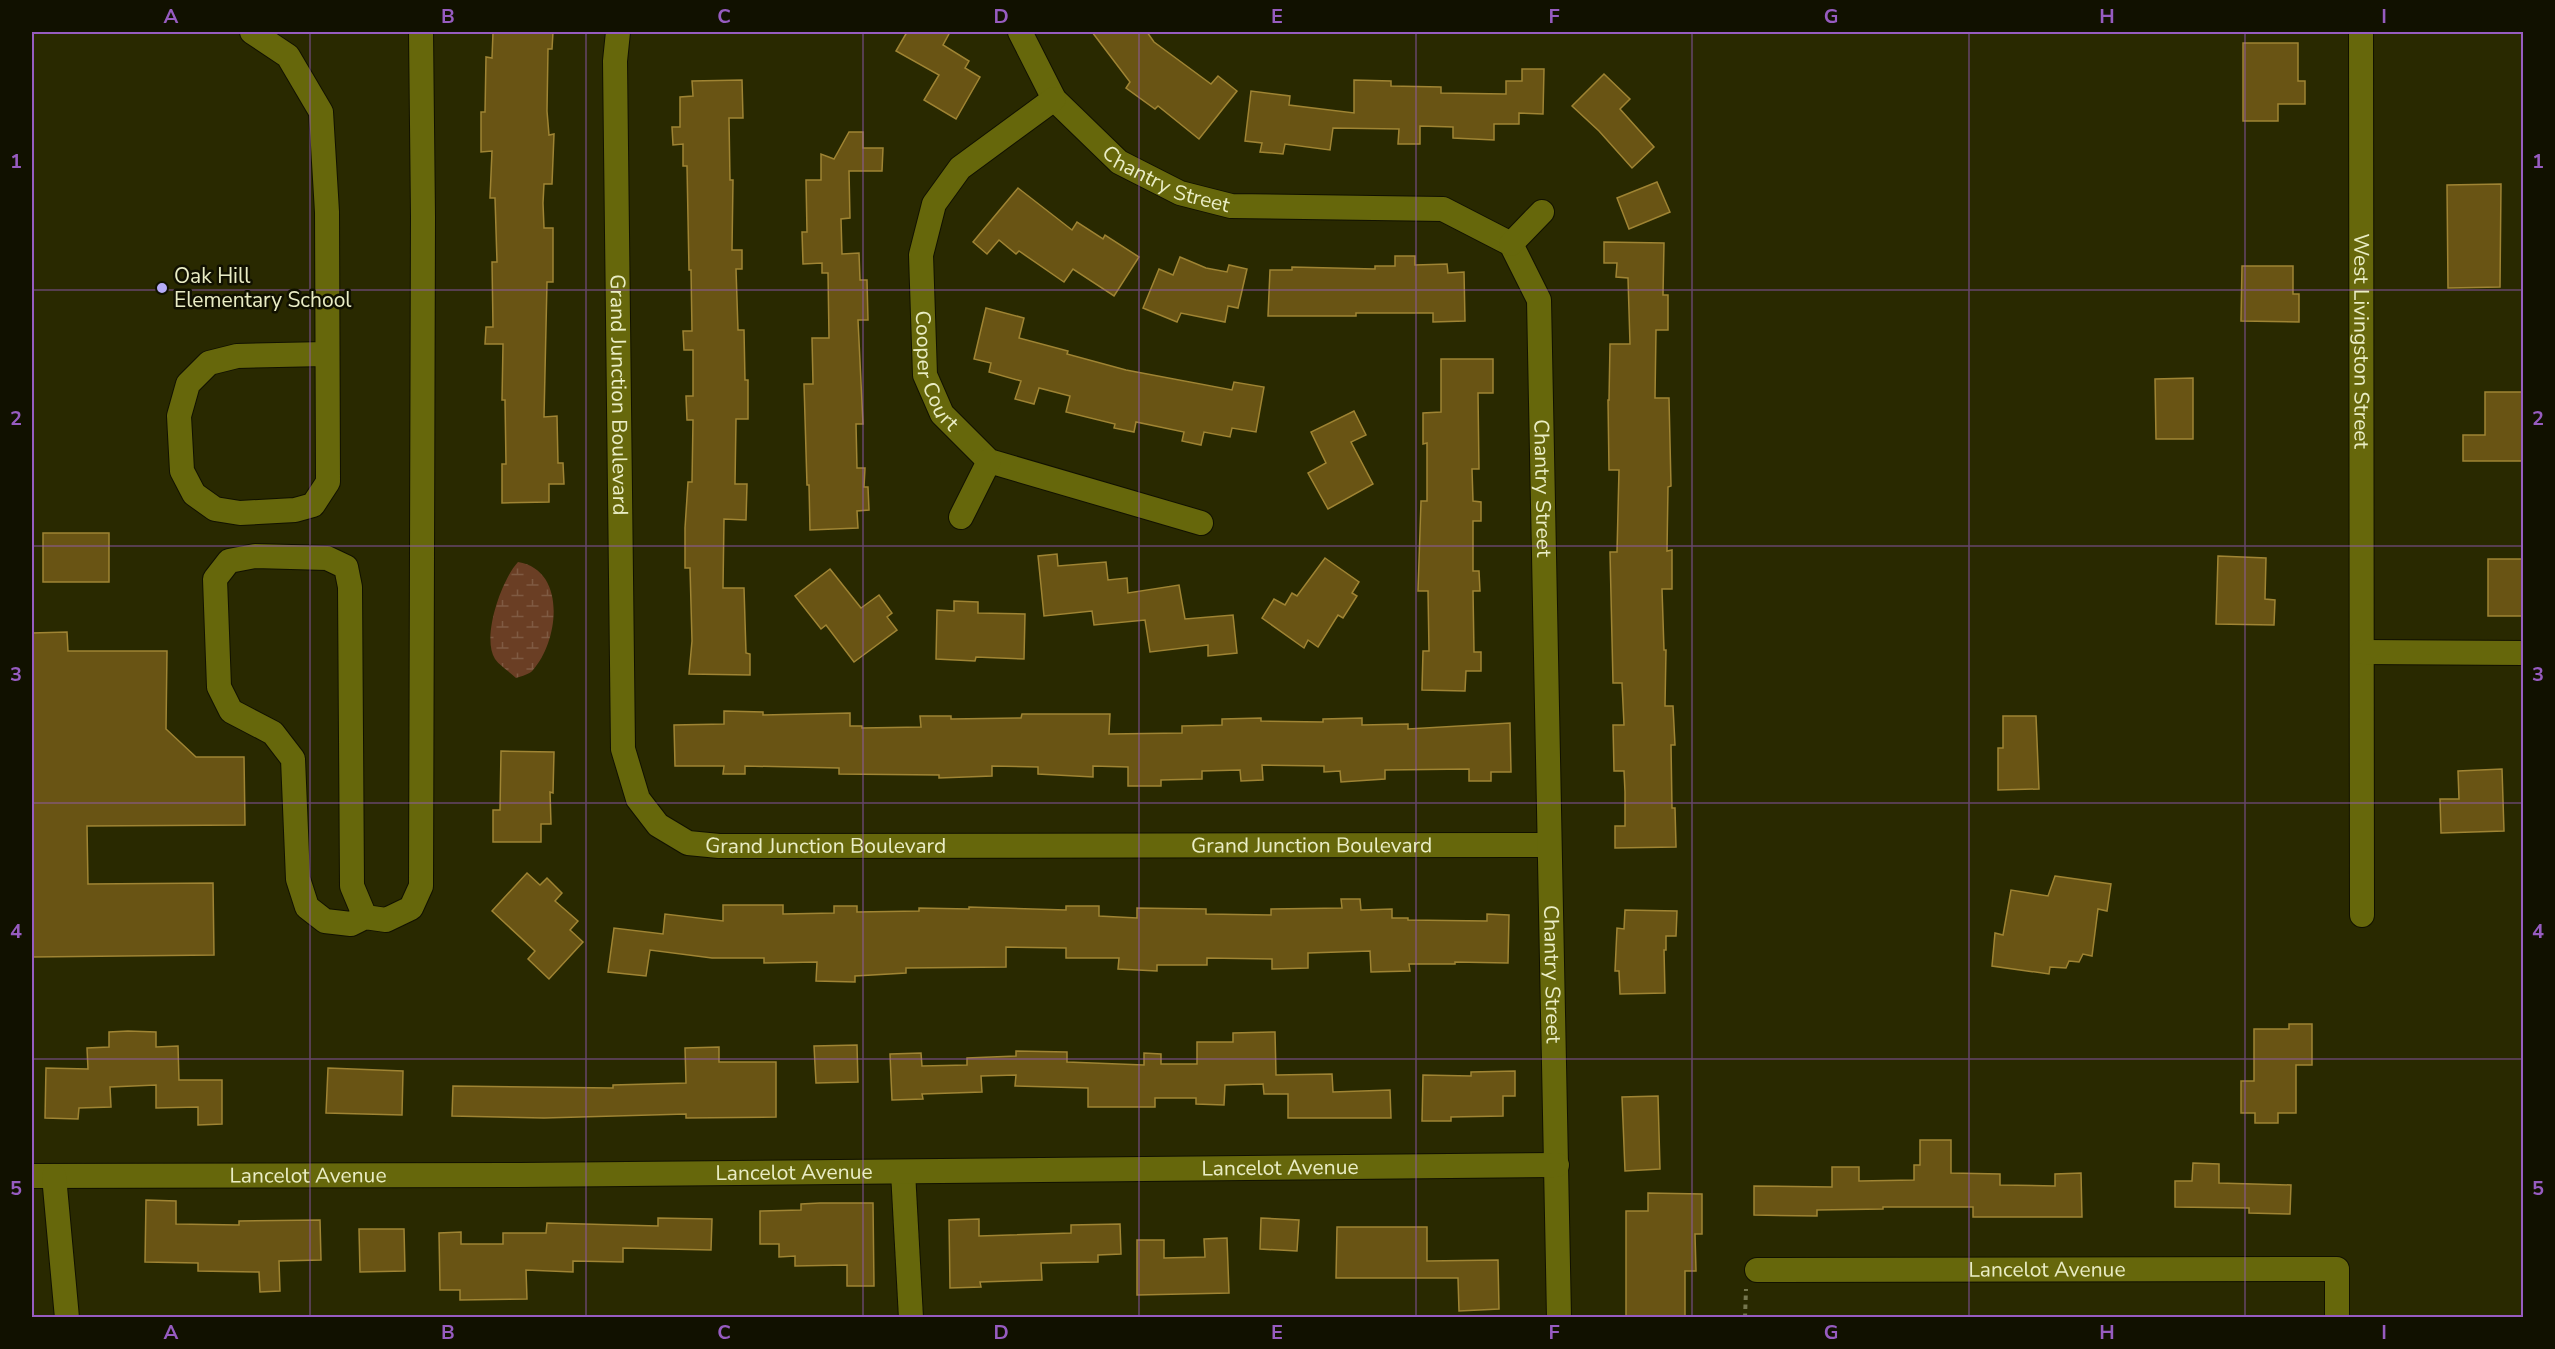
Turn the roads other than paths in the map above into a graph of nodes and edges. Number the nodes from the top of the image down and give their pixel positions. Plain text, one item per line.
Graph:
1 (252, 32) edge
2 (421, 32) edge
3 (618, 32) edge
4 (1020, 32) edge
5 (2361, 32) edge
6 (1054, 99) junction
7 (1542, 212) dead end
8 (1511, 244) junction
9 (326, 354) junction
10 (989, 462) junction
11 (961, 517) dead end
12 (1201, 523) dead end
13 (2362, 652) junction
14 (2523, 653) edge
15 (1550, 845) junction
16 (2362, 915) dead end
17 (364, 917) junction
18 (1557, 1165) junction
19 (903, 1172) junction
20 (43, 1176) edge
21 (1757, 1270) dead end
22 (67, 1317) edge
23 (911, 1317) edge
24 (1558, 1317) edge
25 (2337, 1317) edge

1 - 9 street
2 - 17 street
3 - 15 street, Grand Junction Boulevard
4 - 6 street, Chantry Street
5 - 13 street, West Livingston Street
6 - 8 street, Chantry Street
6 - 10 street, Cooper Court
7 - 8 street
8 - 15 street, Chantry Street
9 - 9 street
10 - 11 street
10 - 12 street, Cooper Court
13 - 14 street
13 - 16 street, West Livingston Street
15 - 18 street, Chantry Street
17 - 17 street
18 - 19 street, Lancelot Avenue
18 - 24 street, Chantry Street
19 - 20 street, Lancelot Avenue
19 - 23 street
20 - 22 street
21 - 25 street, Lancelot Avenue

